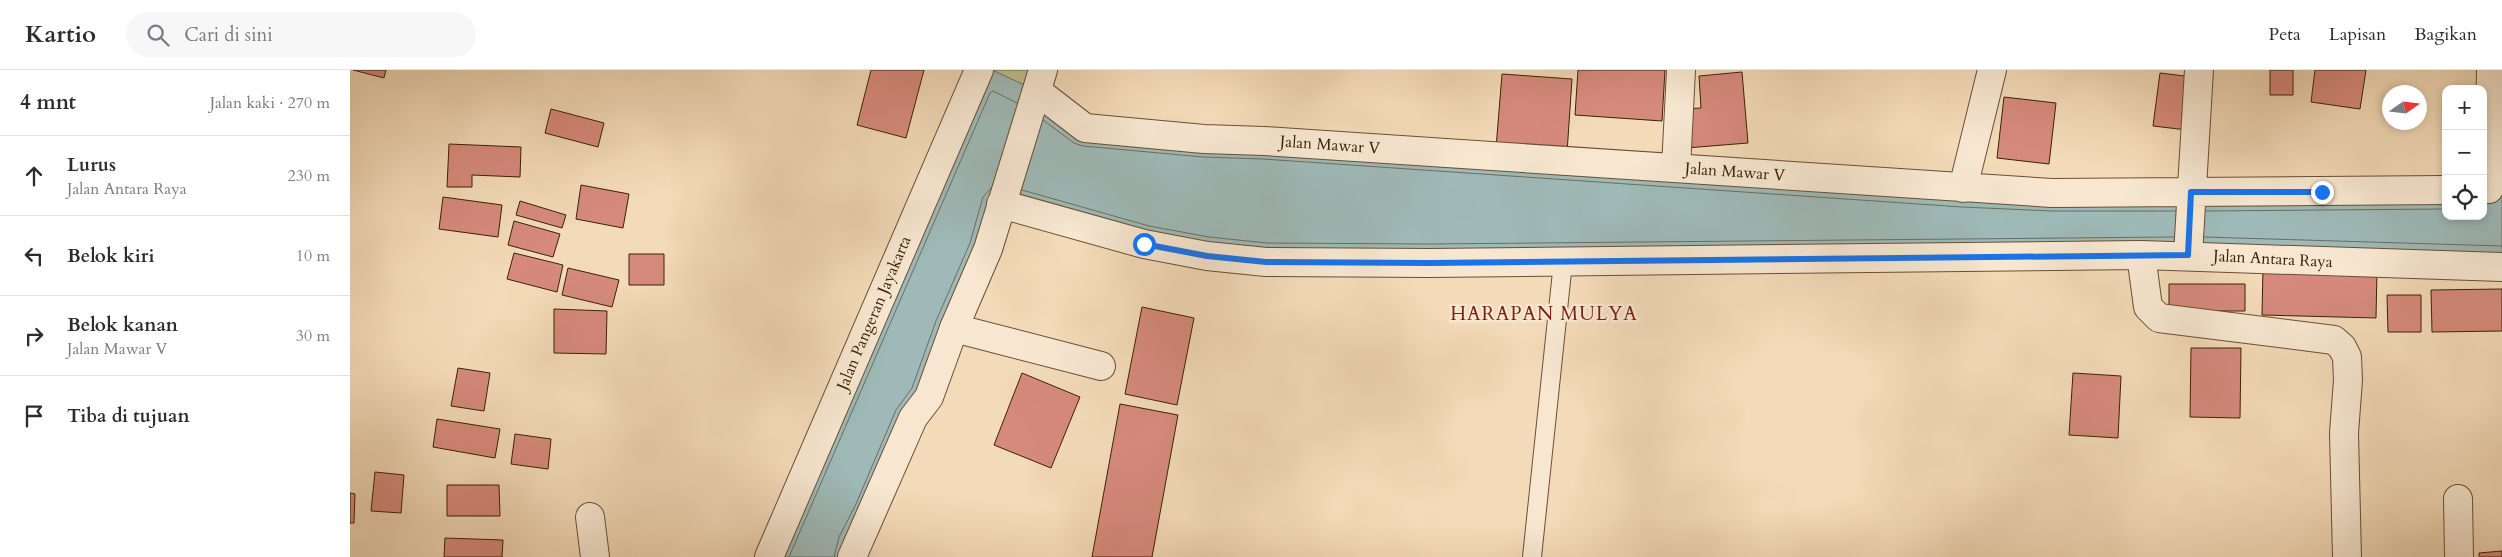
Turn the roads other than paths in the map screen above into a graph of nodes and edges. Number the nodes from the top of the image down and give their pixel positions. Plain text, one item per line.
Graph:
1 (979, 70) edge
2 (1681, 70) edge
3 (1992, 70) edge
4 (2199, 70) edge
5 (2491, 70) edge
6 (1040, 80) edge
7 (1676, 168) junction
8 (1963, 188) junction
9 (2491, 189) edge
10 (2442, 190) edge
11 (2191, 192) junction
12 (1001, 204) junction
13 (2188, 244) junction
14 (2141, 255) junction
15 (1563, 262) junction
16 (2502, 267) edge
17 (954, 328) junction
18 (1101, 366) dead end
19 (2458, 499) dead end
20 (590, 517) dead end
21 (595, 557) edge
22 (769, 557) edge
23 (852, 557) edge
24 (1532, 557) edge
25 (2347, 557) edge
26 (2459, 557) edge

1 - 22 street, Jalan Pangeran Jayakarta
2 - 7 street
3 - 8 street
4 - 11 street
5 - 9 street
6 - 7 street, Jalan Mawar V
6 - 12 street
7 - 8 street, Jalan Mawar V
8 - 11 street, Jalan Mawar V
10 - 11 street, Jalan Mawar V
11 - 13 street
12 - 15 street, Jalan Antara Raya
12 - 17 street
13 - 14 street, Jalan Antara Raya
13 - 16 street, Jalan Antara Raya
14 - 15 street, Jalan Antara Raya
14 - 25 street
15 - 24 lane
17 - 18 street
17 - 23 street
19 - 26 street
20 - 21 street

